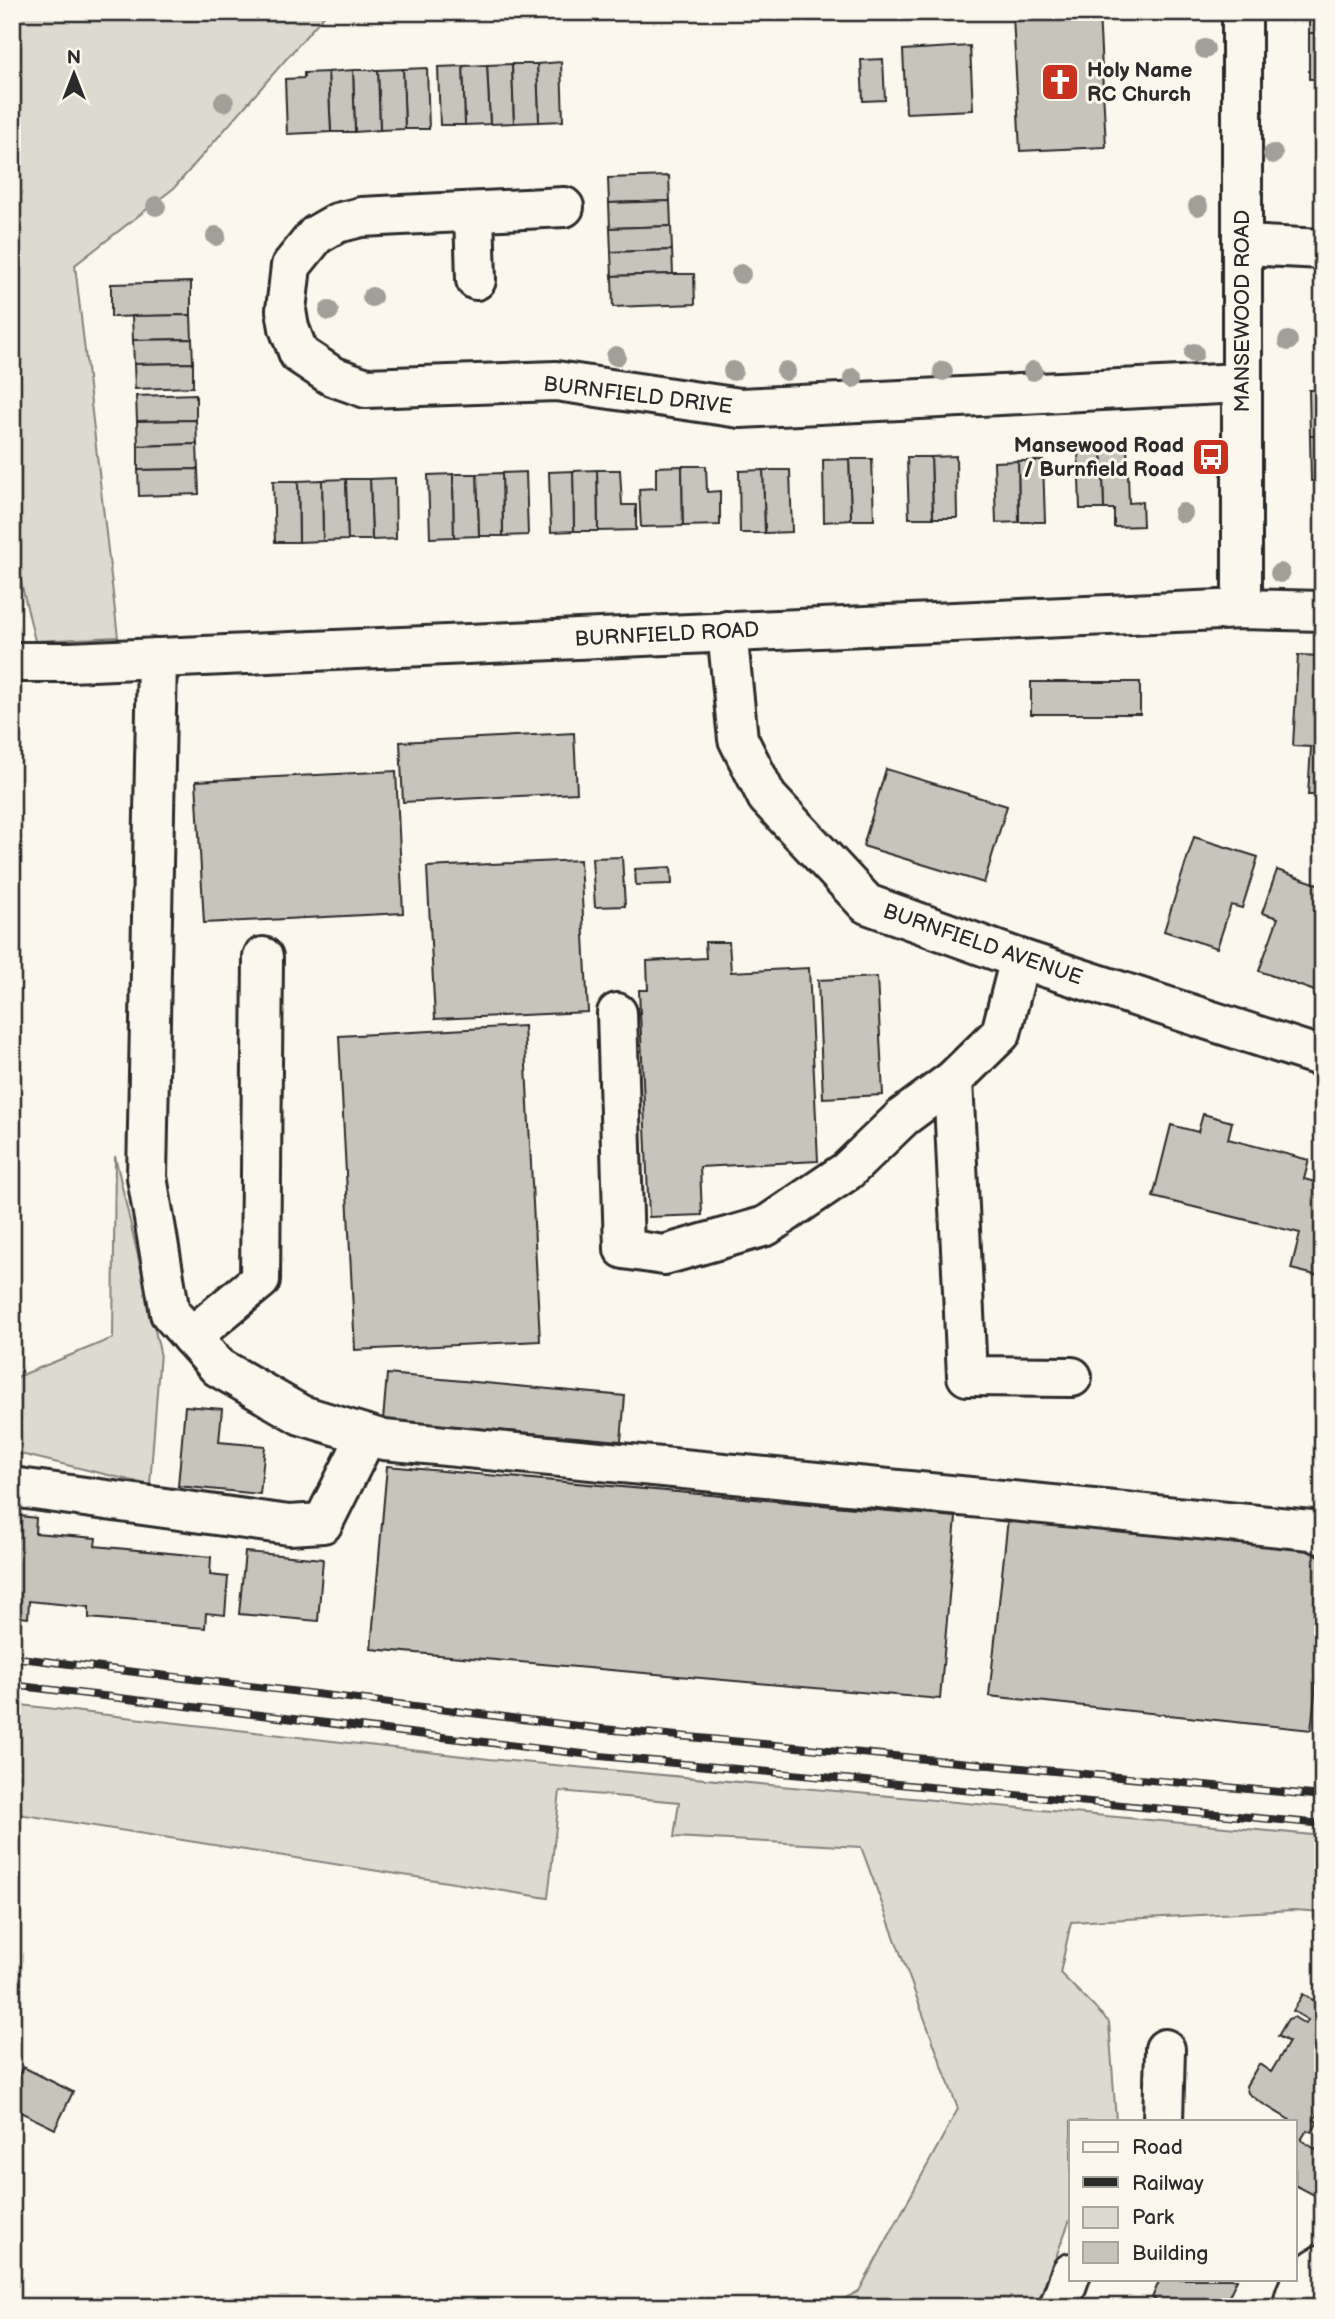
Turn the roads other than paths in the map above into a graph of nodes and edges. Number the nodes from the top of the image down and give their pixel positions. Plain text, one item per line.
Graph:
1 (1242, 12) edge
2 (564, 207) dead end
3 (474, 212) junction
4 (1244, 245) junction
5 (1323, 249) edge
6 (476, 280) dead end
7 (1241, 383) junction
8 (1242, 609) junction
9 (1323, 611) edge
10 (727, 631) junction
11 (157, 658) junction
12 (12, 662) edge
13 (263, 957) dead end
14 (1020, 959) junction
15 (617, 1013) dead end
16 (1323, 1056) edge
17 (953, 1080) junction
18 (191, 1337) junction
19 (1072, 1377) dead end
20 (367, 1435) junction
21 (12, 1488) edge
22 (1323, 1535) edge
23 (1166, 2049) dead end
24 (1163, 2120) edge
25 (1069, 2279) edge
26 (1059, 2307) edge

1 - 4 street, MANSEWOOD ROAD
2 - 3 street, BURNFIELD DRIVE
3 - 6 street
3 - 7 street, BURNFIELD DRIVE
4 - 5 street
4 - 7 street, MANSEWOOD ROAD
7 - 8 street, MANSEWOOD ROAD
8 - 9 street, BURNFIELD ROAD
8 - 10 street, BURNFIELD ROAD
10 - 11 street, BURNFIELD ROAD
10 - 14 street, BURNFIELD AVENUE
11 - 12 street, BURNFIELD ROAD
11 - 18 street
13 - 18 street
14 - 16 street, BURNFIELD AVENUE
14 - 17 street
15 - 17 street
17 - 19 street
18 - 20 street
20 - 21 street
20 - 22 street
23 - 24 street
25 - 26 street

